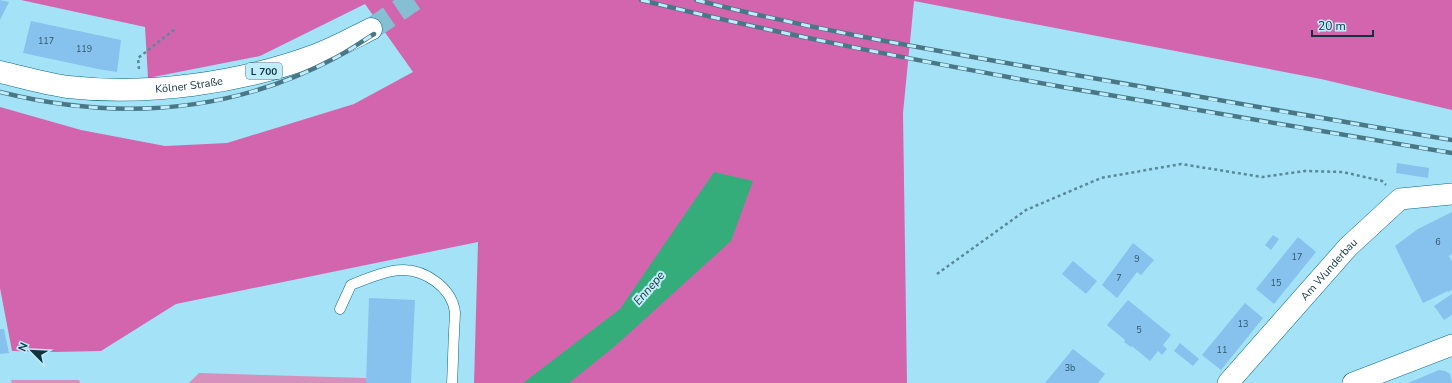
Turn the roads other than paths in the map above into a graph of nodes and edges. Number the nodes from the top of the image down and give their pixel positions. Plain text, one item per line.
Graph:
1 (371, 29) tunnel mouth
2 (0, 72) edge
3 (1452, 194) edge
4 (340, 309) dead end
5 (1452, 344) edge
6 (452, 383) edge
7 (1228, 383) edge
8 (1353, 383) edge

1 - 2 main road, Kölner Straße / L 700
3 - 7 street, Am Wunderbau
4 - 6 lane
5 - 8 street

